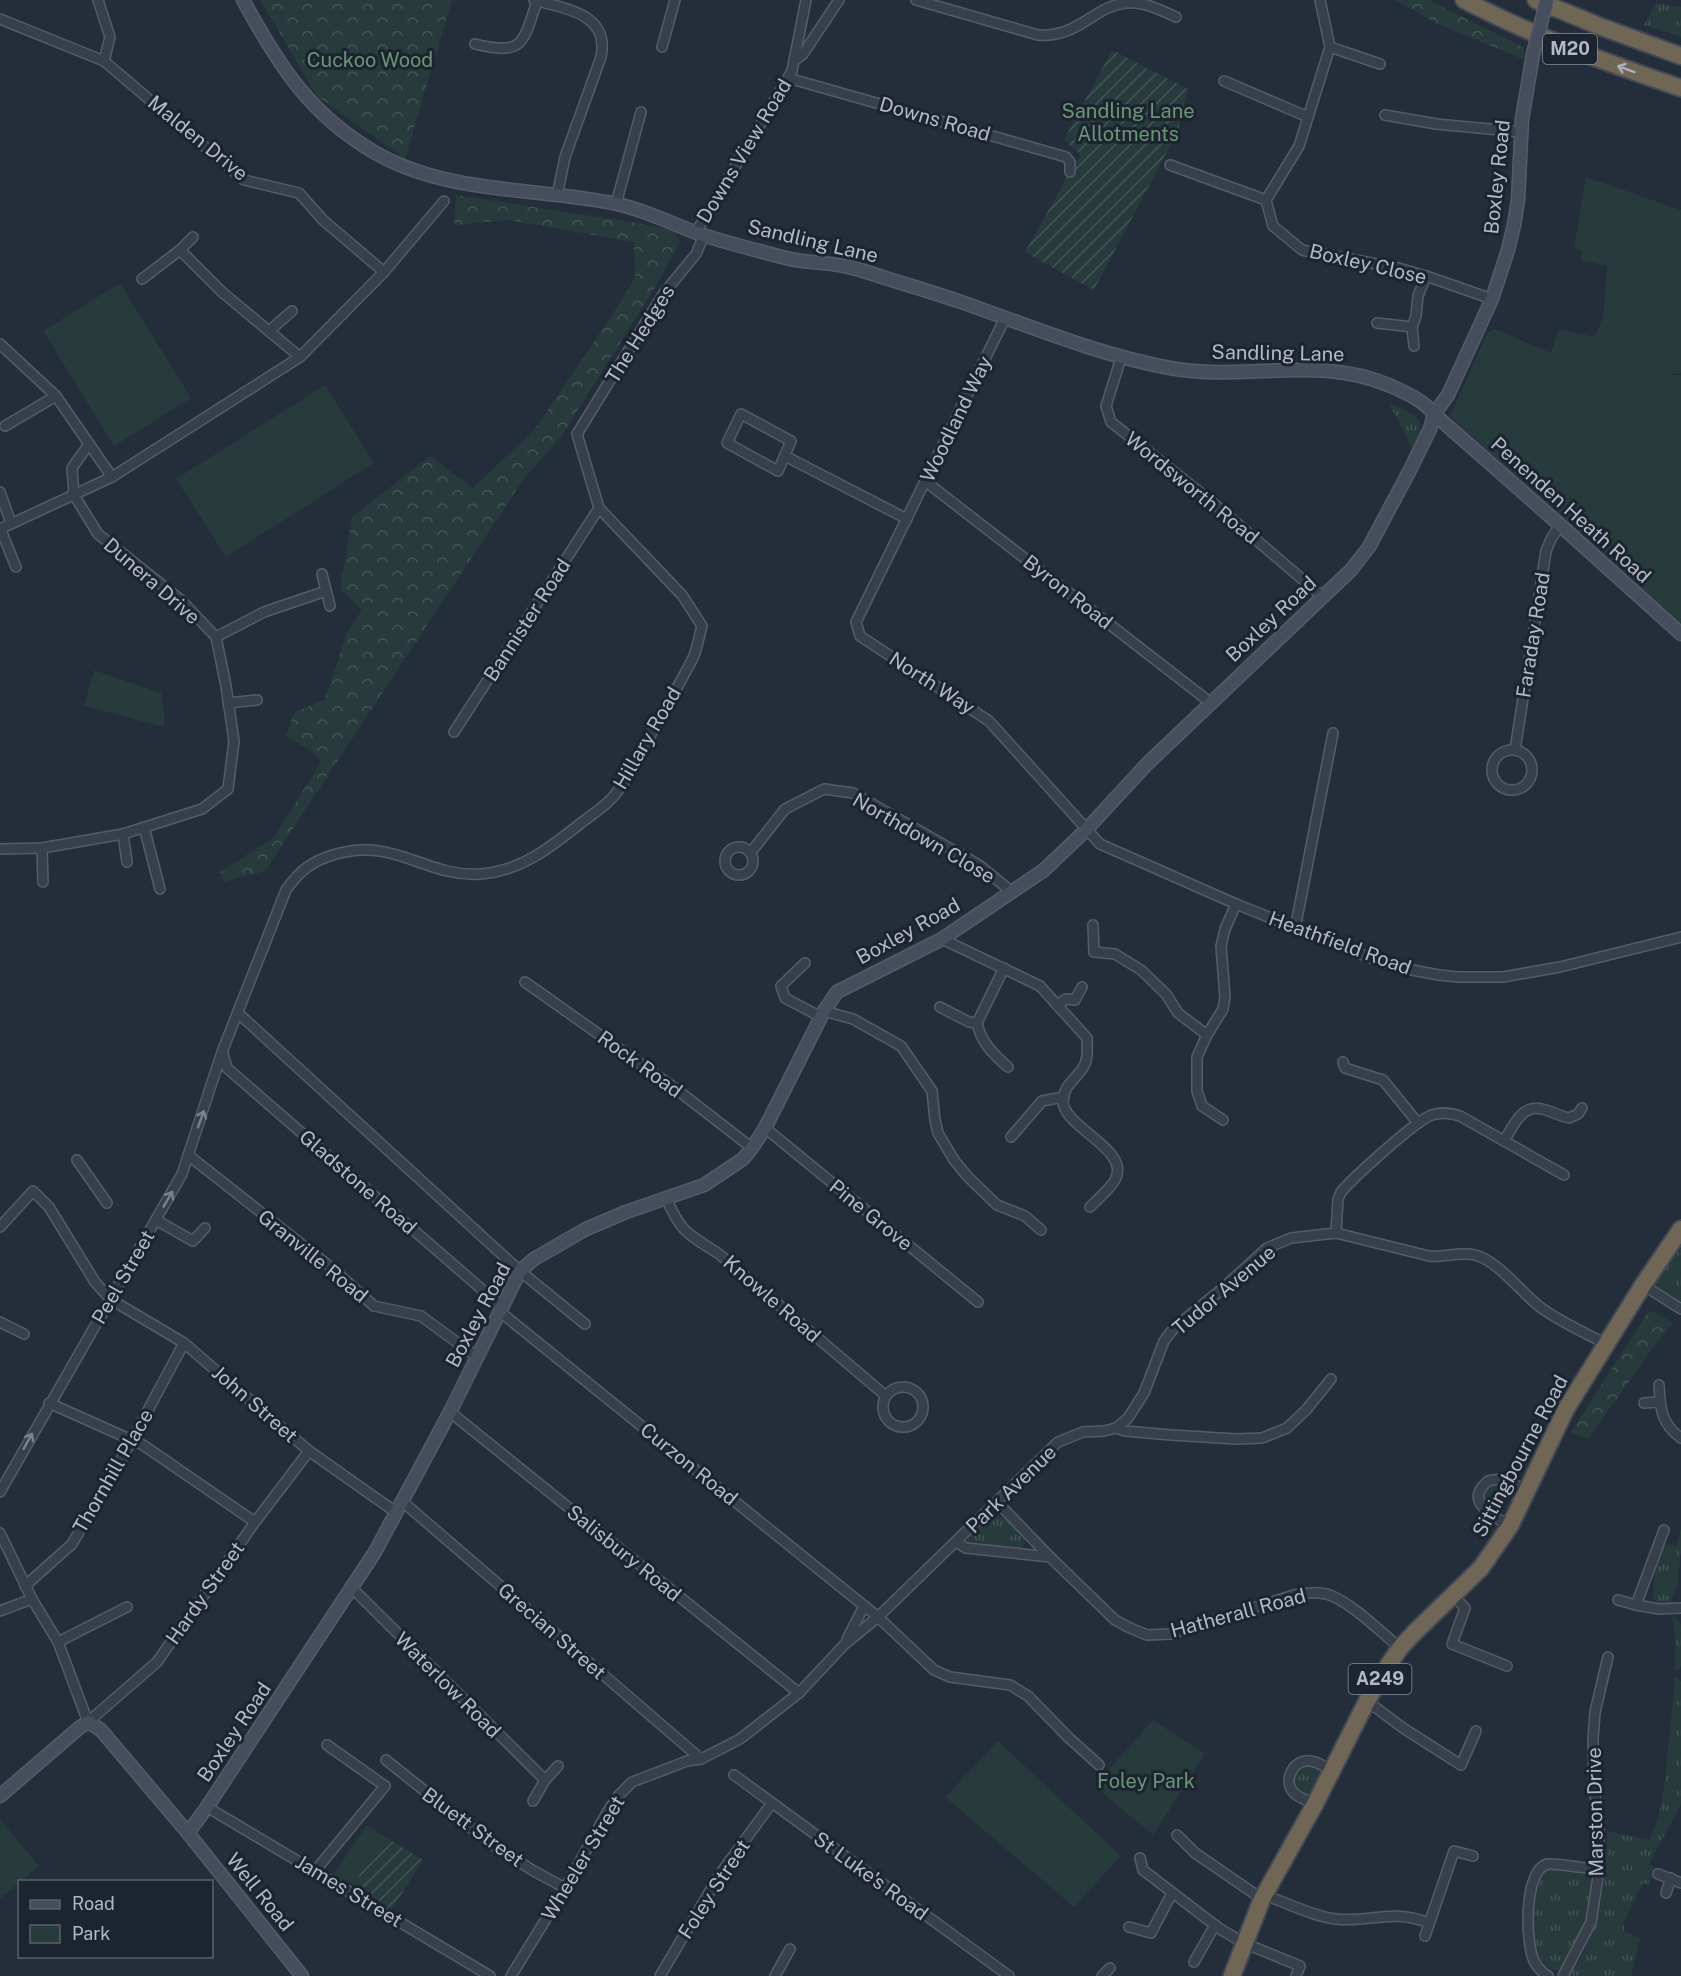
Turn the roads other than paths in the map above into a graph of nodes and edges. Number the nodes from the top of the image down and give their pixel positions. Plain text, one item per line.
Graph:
1 (98, 0) edge
2 (243, 0) edge
3 (536, 0) edge
4 (675, 0) edge
5 (806, 0) edge
6 (838, 0) edge
7 (916, 0) edge
8 (1320, 0) edge
9 (1464, 0) edge
10 (1536, 0) edge
11 (1547, 0) edge
12 (560, 3) edge
13 (1176, 17) dead end
14 (0, 19) edge
15 (475, 45) dead end
16 (662, 47) dead end
17 (1330, 47) junction
18 (1681, 56) edge
19 (104, 62) junction
20 (794, 62) junction
21 (1380, 64) dead end
22 (788, 78) junction
23 (1224, 81) dead end
24 (1681, 88) edge
25 (641, 112) dead end
26 (1385, 115) dead end
27 (1308, 117) junction
28 (1521, 132) junction
29 (1170, 165) dead end
30 (1070, 172) dead end
31 (557, 196) junction
32 (1266, 200) junction
33 (444, 201) dead end
34 (616, 204) junction
35 (700, 234) junction
36 (193, 237) dead end
37 (180, 250) junction
38 (384, 272) junction
39 (1426, 276) junction
40 (142, 279) dead end
41 (1492, 300) junction
42 (292, 311) dead end
43 (1005, 318) junction
44 (1377, 323) dead end
45 (1412, 327) junction
46 (269, 331) junction
47 (0, 344) edge
48 (1414, 346) dead end
49 (300, 357) junction
50 (1121, 358) junction
51 (56, 396) junction
52 (1434, 414) junction
53 (5, 426) dead end
54 (577, 434) joint
55 (89, 444) junction
56 (785, 456) junction
57 (112, 477) junction
58 (925, 481) junction
59 (0, 492) edge
60 (74, 495) junction
61 (599, 508) junction
62 (907, 519) junction
63 (11, 523) junction
64 (1560, 525) junction
65 (0, 528) edge
66 (16, 567) dead end
67 (322, 574) dead end
68 (326, 591) junction
69 (1323, 597) junction
70 (330, 606) dead end
71 (1681, 634) edge
72 (216, 637) junction
73 (257, 700) dead end
74 (228, 703) junction
75 (1211, 703) junction
76 (454, 732) dead end
77 (1333, 733) dead end
78 (1515, 750) junction
79 (144, 827) junction
80 (1086, 830) junction
81 (123, 834) junction
82 (42, 848) junction
83 (0, 849) edge
84 (751, 852) dead end
85 (127, 862) dead end
86 (43, 882) dead end
87 (160, 889) dead end
88 (1012, 892) junction
89 (1236, 904) junction
90 (1093, 925) dead end
91 (1295, 929) junction
92 (1681, 937) edge
93 (942, 939) junction
94 (805, 963) dead end
95 (1004, 968) junction
96 (525, 982) dead end
97 (1082, 987) dead end
98 (1057, 1005) junction
99 (940, 1007) dead end
100 (238, 1013) junction
101 (823, 1014) junction
102 (976, 1023) junction
103 (1207, 1035) junction
104 (222, 1052) junction
105 (1343, 1062) dead end
106 (1008, 1066) dead end
107 (1064, 1097) junction
108 (1582, 1108) dead end
109 (1223, 1120) dead end
110 (1418, 1123) junction
111 (765, 1128) junction
112 (1011, 1137) dead end
113 (1504, 1141) junction
114 (752, 1148) junction
115 (188, 1155) junction
116 (77, 1160) dead end
117 (1564, 1174) dead end
118 (666, 1198) junction
119 (107, 1203) dead end
120 (1090, 1208) dead end
121 (156, 1220) junction
122 (0, 1227) edge
123 (205, 1228) dead end
124 (1681, 1229) edge
125 (1041, 1230) dead end
126 (1336, 1233) junction
127 (520, 1271) junction
128 (1642, 1285) junction
129 (110, 1299) junction
130 (978, 1302) dead end
131 (500, 1309) junction
132 (1681, 1309) edge
133 (0, 1322) edge
134 (585, 1324) dead end
135 (24, 1334) dead end
136 (184, 1343) junction
137 (1606, 1344) junction
138 (477, 1357) junction
139 (1331, 1379) dead end
140 (1659, 1385) dead end
141 (886, 1396) junction
142 (1660, 1402) junction
143 (49, 1403) junction
144 (1644, 1403) dead end
145 (450, 1412) junction
146 (1116, 1428) junction
147 (1681, 1438) edge
148 (132, 1440) junction
149 (309, 1451) junction
150 (1527, 1491) junction
151 (0, 1492) edge
152 (997, 1502) junction
153 (400, 1508) junction
154 (255, 1522) junction
155 (1510, 1526) junction
156 (0, 1533) edge
157 (1665, 1536) dead end
158 (956, 1542) junction
159 (1050, 1557) junction
160 (25, 1586) junction
161 (353, 1589) junction
162 (1453, 1595) junction
163 (32, 1599) junction
164 (1618, 1600) dead end
165 (1636, 1605) junction
166 (864, 1606) junction
167 (127, 1607) dead end
168 (1681, 1608) edge
169 (0, 1611) edge
170 (878, 1617) junction
171 (58, 1642) junction
172 (845, 1644) junction
173 (1400, 1648) junction
174 (1608, 1657) dead end
175 (1507, 1666) dead end
176 (799, 1693) junction
177 (1367, 1701) junction
178 (88, 1722) junction
179 (1476, 1731) dead end
180 (327, 1745) dead end
181 (701, 1759) junction
182 (386, 1760) dead end
183 (1099, 1765) dead end
184 (558, 1766) dead end
185 (1332, 1771) junction
186 (734, 1775) dead end
187 (545, 1780) junction
188 (0, 1796) edge
189 (533, 1801) dead end
190 (772, 1803) junction
191 (1315, 1804) junction
192 (207, 1807) junction
193 (188, 1833) junction
194 (1176, 1835) dead end
195 (1473, 1856) dead end
196 (1140, 1858) dead end
197 (1599, 1870) junction
198 (315, 1871) junction
199 (1658, 1874) dead end
200 (1671, 1878) junction
201 (1681, 1883) edge
202 (565, 1888) junction
203 (1172, 1893) junction
204 (1666, 1893) dead end
205 (1263, 1897) junction
206 (1429, 1923) junction
207 (1215, 1925) junction
208 (1129, 1927) dead end
209 (1425, 1936) dead end
210 (1244, 1943) junction
211 (790, 1949) dead end
212 (1194, 1962) dead end
213 (1110, 1968) dead end
214 (302, 1976) edge
215 (490, 1976) edge
216 (511, 1976) edge
217 (660, 1976) edge
218 (775, 1976) edge
219 (1009, 1976) edge
220 (1102, 1976) edge
221 (1232, 1976) edge
222 (1296, 1976) edge
223 (1548, 1976) edge
224 (1563, 1976) edge

1 - 19 street
2 - 31 street, Sandling Lane
3 - 12 street
3 - 15 street
4 - 16 street
5 - 20 street, Downs View Road
6 - 20 street
7 - 13 street
8 - 17 street
24 -> 9 highway, M20
10 - 18 highway, M20
11 - 28 street, Boxley Road, bridge
12 - 31 street
14 - 19 street, Malden Drive
17 - 21 street
17 - 27 street
19 - 38 street, Malden Drive
20 - 22 street, Downs View Road
22 - 30 street, Downs Road
22 - 35 street, Downs View Road
23 - 27 street
25 - 34 street
26 - 28 street
27 - 32 street
28 - 41 street, Boxley Road
29 - 32 street
31 - 34 street, Sandling Lane
32 - 39 street, Boxley Close
33 - 38 street
34 - 35 street, Sandling Lane
35 - 43 street, Sandling Lane
35 - 54 street, The Hedges
36 - 37 street
37 - 40 street
37 - 46 street
38 - 49 street
39 - 41 street, Boxley Close
39 - 45 street
41 - 52 street, Boxley Road
42 - 46 street
43 - 50 street, Sandling Lane
43 - 58 street, Woodland Way
44 - 45 street
45 - 48 street
46 - 49 street
47 - 51 street
49 - 57 street
50 - 52 street, Sandling Lane
50 - 69 street, Wordsworth Road
51 - 53 street
51 - 55 street
52 - 64 street, Penenden Heath Road
52 - 69 street, Boxley Road
54 - 61 street, Hillary Road
55 - 57 street
55 - 60 street
56 - 56 street
56 - 62 street
57 - 60 street
58 - 62 street, Woodland Way
58 - 75 street, Byron Road
59 - 63 street
60 - 63 street
60 - 72 street, Dunera Drive
61 - 76 street, Bannister Road
61 - 100 street, Hillary Road
62 - 80 street, North Way
63 - 65 street
64 - 71 street, Penenden Heath Road
64 - 78 street, Faraday Road
65 - 66 street
67 - 68 street
68 - 70 street
68 - 72 street
69 - 75 street, Boxley Road
72 - 74 street, Dunera Drive
73 - 74 street
74 - 79 street, Dunera Drive
75 - 80 street, Boxley Road
77 - 91 street
78 - 78 street
79 - 81 street, Dunera Drive
79 - 87 street
80 - 88 street, Boxley Road
80 - 89 street, Heathfield Road
81 - 82 street, Dunera Drive
81 - 85 street
82 - 83 street, Dunera Drive
82 - 86 street
84 - 88 street, Northdown Close
88 - 93 street, Boxley Road
89 - 91 street, Heathfield Road
89 - 103 street
90 - 103 street
91 - 92 street, Heathfield Road
93 - 95 street
93 - 101 street, Boxley Road
94 - 101 street
95 - 98 street
95 - 102 street
96 - 114 street, Rock Road
97 - 98 street
98 - 107 street
99 - 102 street
100 - 104 street, Hillary Road
100 - 127 street
101 - 111 street, Boxley Road
101 - 125 street
102 - 106 street
103 - 109 street
115 -> 104 street, Peel Street
104 - 131 street, Gladstone Road
105 - 110 street
107 - 112 street
107 - 120 street
108 - 113 street
110 - 113 street
110 - 126 street
111 - 114 street, Boxley Road
111 - 130 street, Pine Grove
113 - 117 street
114 - 118 street, Boxley Road
121 -> 115 street, Peel Street
115 - 138 street, Granville Road
116 - 119 street
118 - 127 street, Boxley Road
118 - 141 street, Knowle Road
121 - 123 street
121 - 129 street, Peel Street
122 - 129 street
124 - 128 highway, Sittingbourne Road / A249
126 - 137 street, Tudor Avenue
126 - 146 street, Tudor Avenue
127 - 131 street, Boxley Road
127 - 134 street
128 - 132 street
128 - 137 highway, Sittingbourne Road / A249
129 - 136 street, John Street
129 - 143 street, Peel Street
131 - 138 street, Boxley Road
131 - 166 street, Curzon Road
133 - 135 street
136 - 148 street, Thornhill Place
136 - 149 street, John Street
137 - 150 highway, Sittingbourne Road / A249
138 - 145 street, Boxley Road
139 - 146 street, Park Avenue
140 - 142 street
141 - 141 street
142 - 144 street
142 - 147 street
143 - 148 street
151 -> 143 street, Peel Street
145 - 153 street, Boxley Road
145 - 176 street, Salisbury Road
146 - 152 street, Park Avenue
148 - 154 street
148 - 160 street, Thornhill Place
149 - 153 street, John Street
149 - 154 street, Hardy Street
150 - 155 highway, Sittingbourne Road / A249
150 - 155 street
152 - 158 street, Park Avenue
152 - 159 street, Hatherall Road
153 - 161 street, Boxley Road
153 - 181 street, Grecian Street
154 - 178 street, Hardy Street
155 - 162 highway, Sittingbourne Road / A249
156 - 160 street
157 - 165 street
158 - 159 street
158 - 170 street, Park Avenue
159 - 173 street, Hatherall Road
160 - 163 street
161 - 187 street, Waterlow Road
161 - 192 street, Boxley Road
162 - 173 highway, Sittingbourne Road / A249
162 - 175 street
163 - 169 street
163 - 171 street
164 - 165 street
165 - 168 street
166 - 170 street, Curzon Road
166 - 172 street
167 - 171 street
170 - 172 street, Park Avenue
170 - 183 street, Curzon Road
171 - 178 street
172 - 176 street, Park Avenue
173 - 177 highway, Sittingbourne Road / A249
174 - 197 street, Marston Drive
176 - 181 street, Wheeler Street
177 - 179 street
177 - 185 highway, Sittingbourne Road / A249
178 - 188 street
178 - 193 street, Well Road
180 - 198 street
181 - 202 street, Wheeler Street
182 - 202 street, Bluett Street
184 - 187 street
185 - 191 highway, Sittingbourne Road / A249
185 - 191 street
186 - 190 street, St Luke's Road
187 - 189 street
190 - 217 street, Foley Street
190 - 219 street, St Luke's Road
191 - 205 highway, Sittingbourne Road / A249
192 - 193 street, Boxley Road
192 - 198 street, James Street
193 - 214 street, Well Road
194 - 205 street
195 - 206 street
196 - 203 street
197 - 223 street
197 - 224 street, Marston Drive
198 - 215 street, James Street
199 - 200 street
200 - 201 street
200 - 204 street
202 - 216 street, Wheeler Street
203 - 207 street
203 - 208 street
205 - 206 street
205 - 210 highway, Sittingbourne Road / A249
206 - 209 street
207 - 210 street
207 - 212 street
210 - 221 highway, Sittingbourne Road / A249
210 - 222 street
211 - 218 street
213 - 220 street

